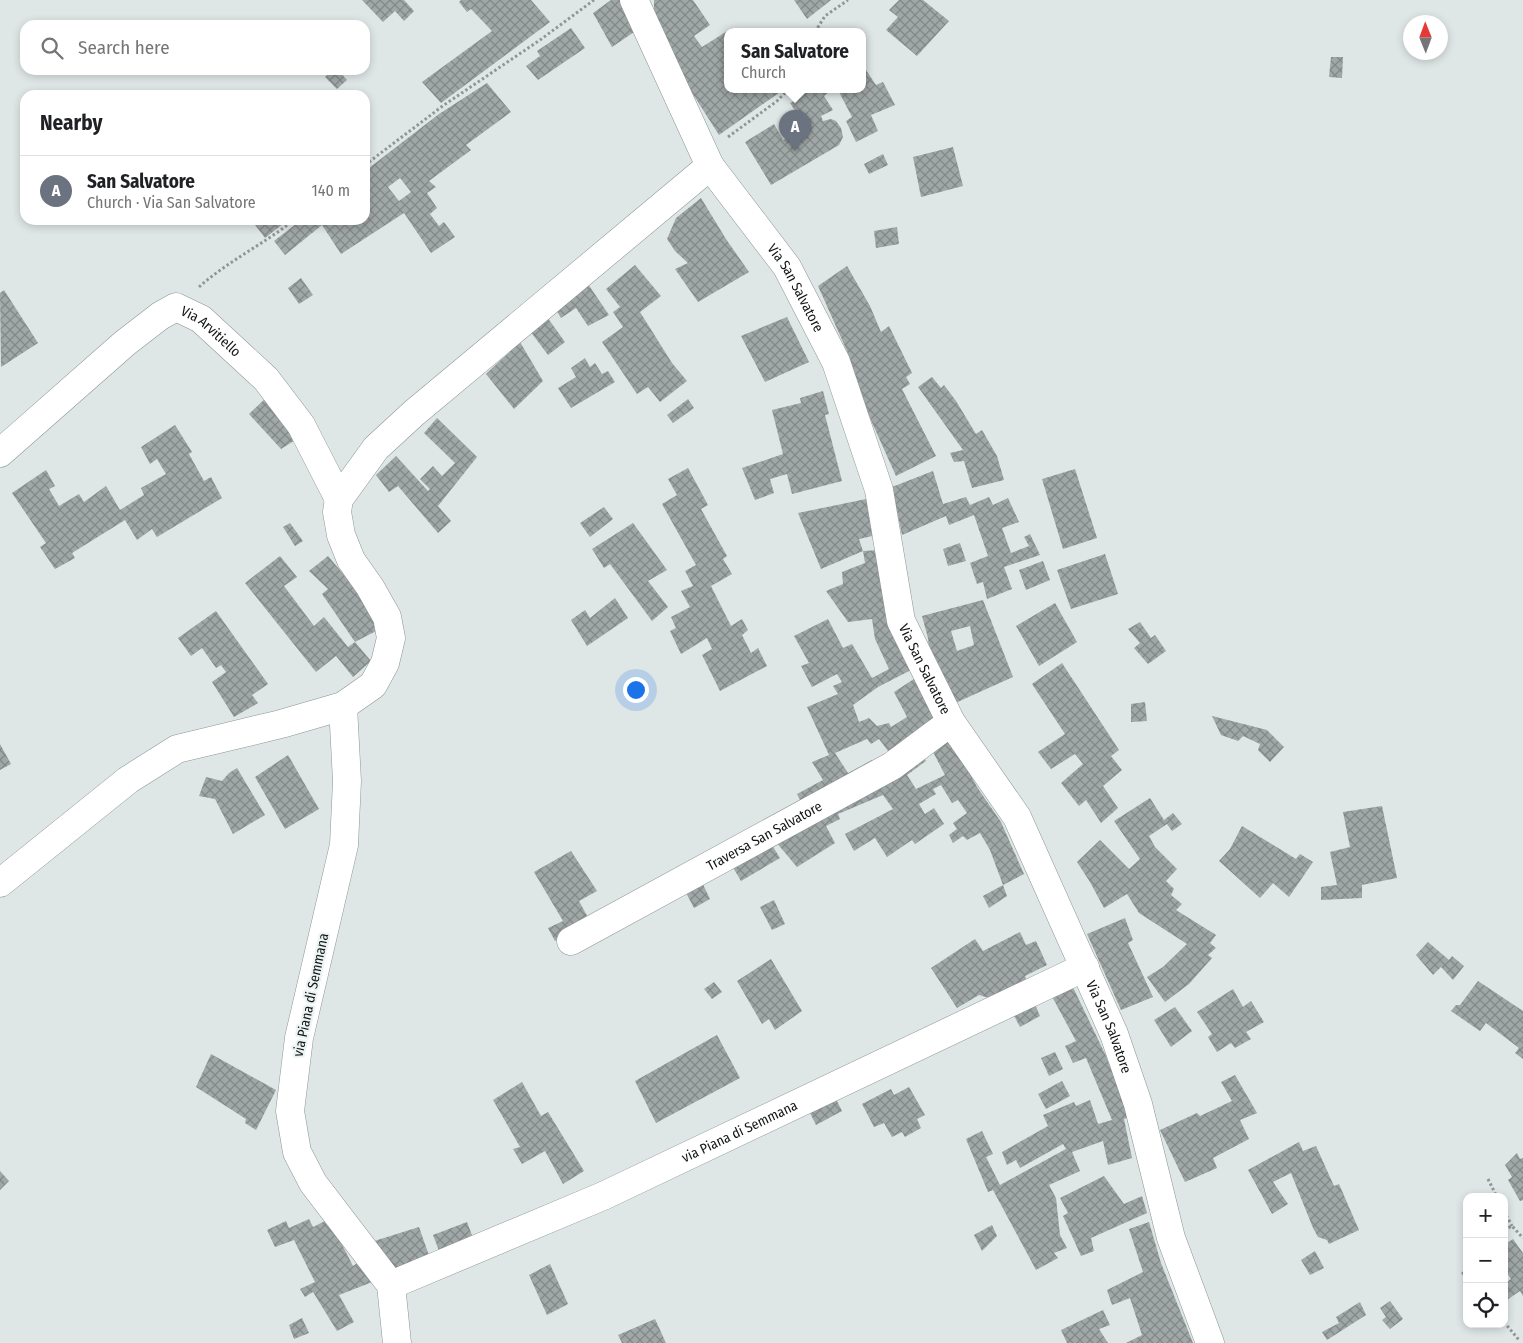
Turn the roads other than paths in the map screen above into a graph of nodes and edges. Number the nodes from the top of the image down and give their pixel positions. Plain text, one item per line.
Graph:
1 (634, 0) edge
2 (707, 160) junction
3 (0, 453) edge
4 (339, 499) junction
5 (343, 706) junction
6 (951, 722) junction
7 (0, 883) edge
8 (571, 941) dead end
9 (1085, 967) junction
10 (390, 1285) junction
11 (397, 1343) edge
12 (1210, 1343) edge

1 - 2 street, Via San Salvatore
2 - 4 street
2 - 6 street, Via San Salvatore
3 - 4 street, Via Arvitiello
4 - 5 street
5 - 7 street
5 - 10 street, via Piana di Semmana
6 - 8 street, Traversa San Salvatore
6 - 9 street, Via San Salvatore
9 - 10 street, via Piana di Semmana
9 - 12 street, Via San Salvatore
10 - 11 street

